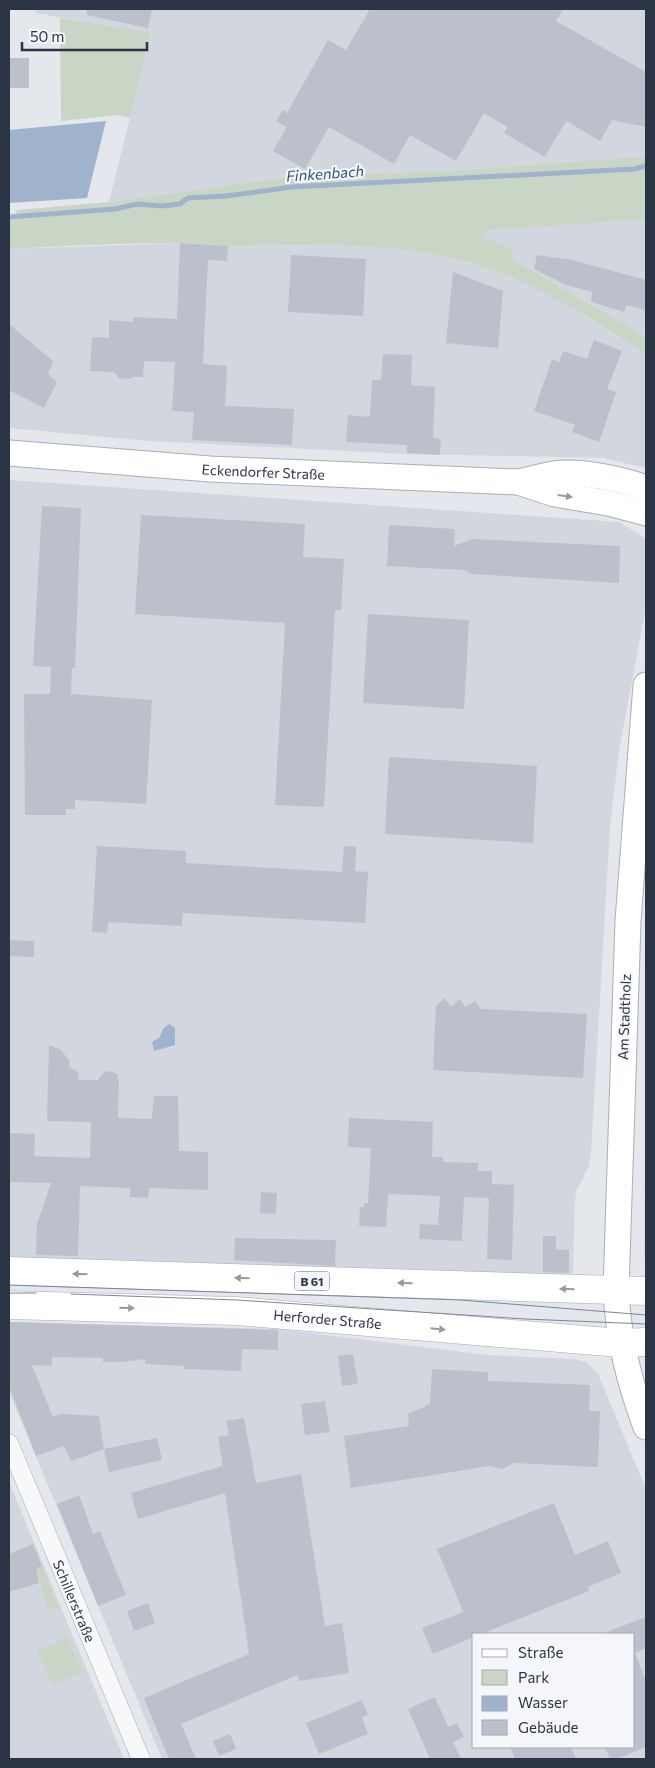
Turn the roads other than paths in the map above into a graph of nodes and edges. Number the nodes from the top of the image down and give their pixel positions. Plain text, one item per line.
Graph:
1 (9, 453) edge
2 (518, 482) junction
3 (646, 488) edge
4 (646, 514) edge
5 (646, 685) edge
6 (644, 739) edge
7 (9, 1272) edge
8 (616, 1290) junction
9 (646, 1291) edge
10 (9, 1305) edge
11 (633, 1343) edge
12 (646, 1427) edge
13 (9, 1443) edge
14 (142, 1759) edge

1 - 2 street, Eckendorfer Straße
2 - 3 street, Eckendorfer Straße
2 -> 4 street, Eckendorfer Straße
5 - 6 street, Am Stadtholz
6 - 8 street, Am Stadtholz
8 -> 7 main road, B 61
8 - 9 main road, B 61
8 - 11 street, Am Stadtholz
10 -> 11 main road, Herforder Straße
11 - 12 street, Am Stadtholz
13 - 14 street, Schillerstraße

